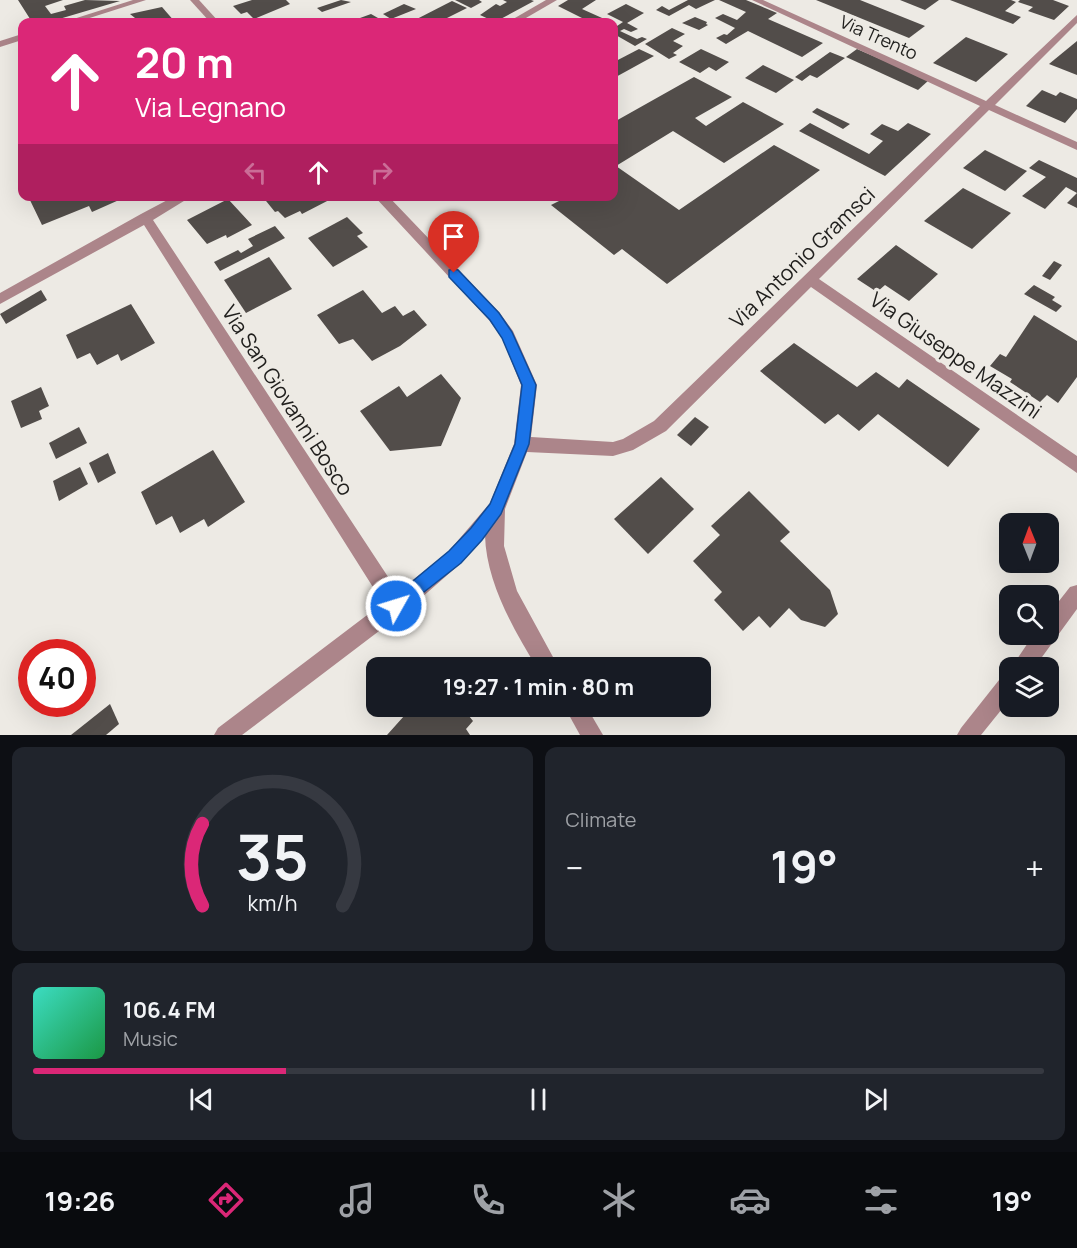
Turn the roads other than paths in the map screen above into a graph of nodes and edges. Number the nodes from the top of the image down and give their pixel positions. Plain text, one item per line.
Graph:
1 (142, 0) edge
2 (194, 0) edge
3 (756, 0) edge
4 (550, 1) edge
5 (82, 18) edge
6 (211, 18) edge
7 (520, 18) edge
8 (1077, 18) edge
9 (18, 38) edge
10 (0, 44) edge
11 (989, 104) junction
12 (1077, 146) edge
13 (176, 201) edge
14 (385, 201) edge
15 (145, 217) junction
16 (810, 279) junction
17 (0, 299) edge
18 (522, 444) junction
19 (1077, 465) edge
20 (495, 509) junction
21 (1077, 594) edge
22 (396, 606) junction
23 (1059, 617) edge
24 (1038, 645) edge
25 (542, 657) edge
26 (1028, 657) edge
27 (999, 696) edge
28 (581, 717) edge
29 (225, 735) edge
30 (592, 735) edge
31 (968, 735) edge

1 - 5 street
2 - 6 street
3 - 11 street, Via Trento
4 - 7 street
8 - 11 street, Via Antonio Gramsci
9 - 10 street
11 - 12 street, Via Trento
11 - 16 street, Via Antonio Gramsci
13 - 15 street
14 - 18 street
15 - 17 street
15 - 22 street, Via San Giovanni Bosco
16 - 18 street, Via Antonio Gramsci
16 - 19 street, Via Giuseppe Mazzini
18 - 20 street
20 - 22 street
20 - 25 street
21 - 23 street
22 - 29 street
24 - 26 street
27 - 31 street
28 - 30 street

